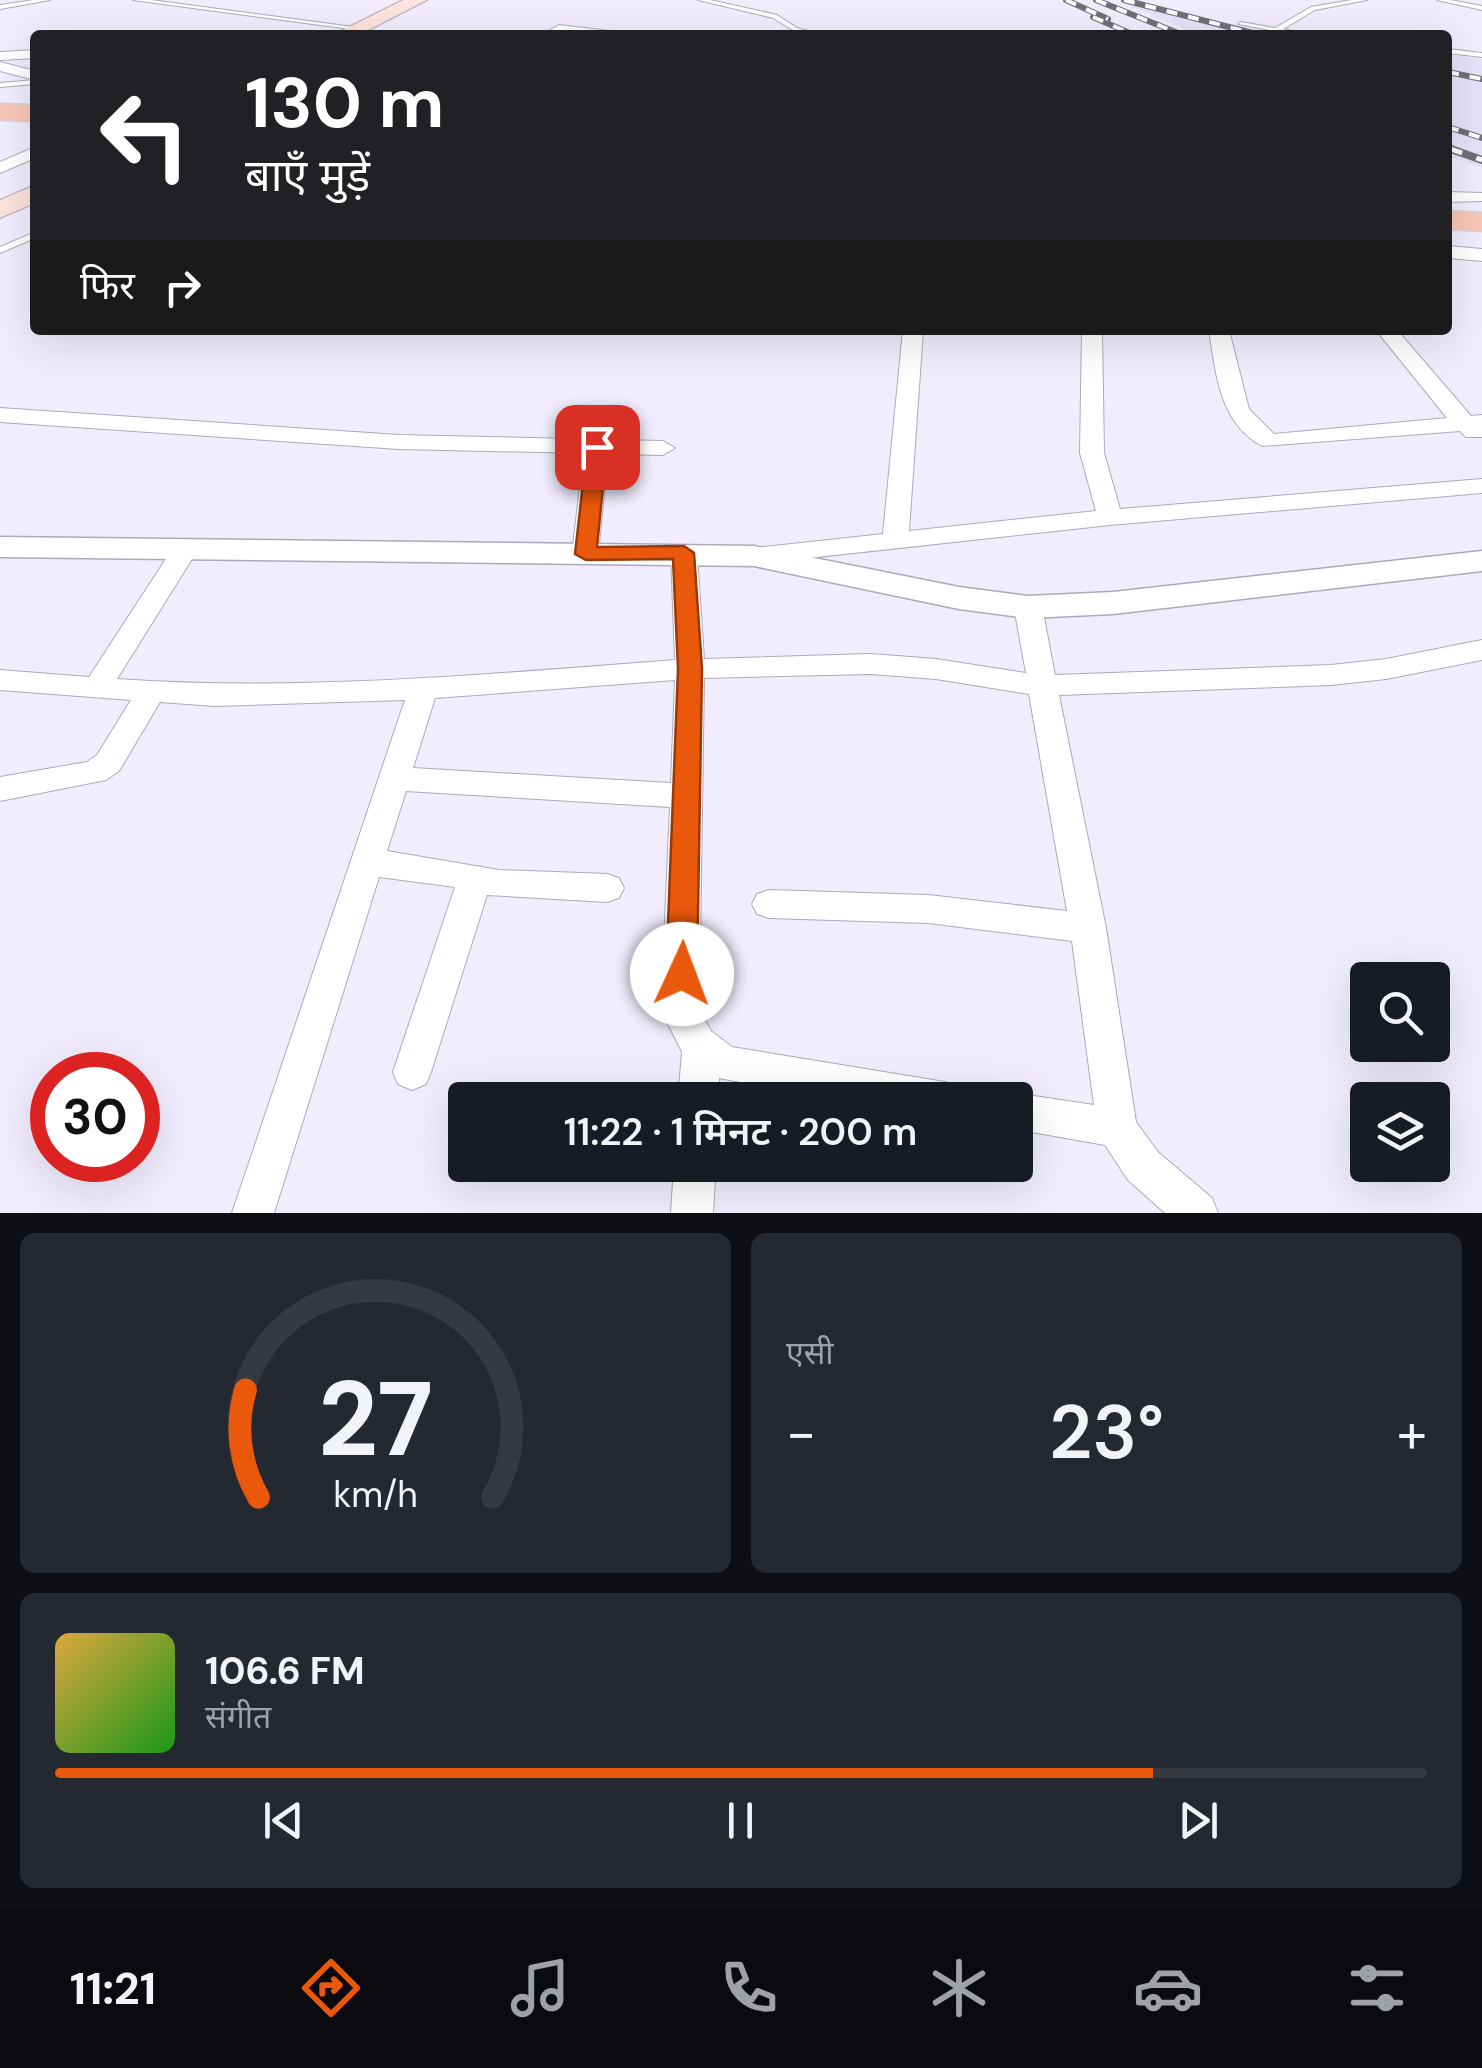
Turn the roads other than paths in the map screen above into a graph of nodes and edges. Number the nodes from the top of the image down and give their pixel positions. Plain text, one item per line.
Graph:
1 (47, 0) edge
2 (136, 0) edge
3 (701, 0) edge
4 (1364, 0) edge
5 (1440, 0) edge
6 (427, 2) edge
7 (0, 6) edge
8 (1482, 8) edge
9 (1241, 24) dead end
10 (336, 30) edge
11 (363, 30) edge
12 (553, 30) edge
13 (584, 30) edge
14 (795, 30) edge
15 (1276, 30) joint
16 (1452, 52) edge
17 (30, 54) edge
18 (0, 56) edge
19 (1482, 56) edge
20 (0, 66) edge
21 (30, 77) edge
22 (30, 80) edge
23 (0, 86) edge
24 (0, 103) edge
25 (30, 103) edge
26 (0, 112) edge
27 (30, 113) edge
28 (30, 154) edge
29 (0, 168) edge
30 (30, 181) edge
31 (0, 194) edge
32 (30, 196) edge
33 (1452, 199) edge
34 (0, 210) edge
35 (1480, 210) edge
36 (1452, 219) edge
37 (30, 237) edge
38 (0, 250) edge
39 (1452, 252) edge
40 (1482, 255) edge
41 (913, 335) edge
42 (1092, 335) edge
43 (1220, 335) edge
44 (1391, 335) edge
45 (0, 415) edge
46 (1476, 428) edge
47 (597, 447) junction
48 (662, 448) dead end
49 (1482, 486) edge
50 (1110, 516) junction
51 (895, 540) junction
52 (0, 547) edge
53 (184, 551) junction
54 (684, 553) junction
55 (586, 554) junction
56 (754, 556) junction
57 (1482, 561) edge
58 (1028, 607) junction
59 (1482, 650) edge
60 (690, 669) junction
61 (0, 680) edge
62 (1041, 686) junction
63 (96, 689) junction
64 (422, 689) junction
65 (150, 694) junction
66 (394, 779) junction
67 (0, 788) edge
68 (689, 796) junction
69 (367, 862) junction
70 (474, 879) junction
71 (608, 888) dead end
72 (769, 904) dead end
73 (1088, 928) junction
74 (701, 1052) junction
75 (412, 1072) dead end
76 (699, 1082) edge
77 (836, 1082) edge
78 (1033, 1115) edge
79 (1117, 1128) junction
80 (693, 1182) edge
81 (254, 1213) edge
82 (692, 1213) edge
83 (1197, 1213) edge

1 - 7 lane
2 - 10 lane
3 - 14 lane
4 - 15 lane
5 - 8 lane
6 - 11 main road
9 - 15 lane
12 - 13 lane
16 - 19 lane
17 - 18 street
20 - 21 street
22 - 23 lane
24 - 25 main road
26 - 27 main road
28 - 29 street
30 - 31 main road
32 - 34 main road
33 - 35 street
35 - 36 main road
37 - 38 lane
39 - 40 street
41 - 51 street
42 - 50 street
43 - 46 street
44 - 46 street
45 - 47 street
47 - 48 street
47 - 55 street
49 - 50 street
50 - 51 street
51 - 56 street
52 - 53 street
53 - 55 street
53 - 63 street
54 - 55 street
54 - 56 street
54 - 60 street
56 - 58 street
57 - 58 street
58 - 62 street
59 - 62 street
60 - 62 street
60 - 64 street
60 - 68 street
61 - 63 street
62 - 73 street
63 - 65 street
64 - 65 street
64 - 66 street
65 - 67 street
66 - 68 street
66 - 69 street
68 - 74 street
69 - 70 street
69 - 81 street
70 - 71 street
70 - 75 street
72 - 73 street
73 - 79 street
74 - 76 street
74 - 77 street
78 - 79 street
79 - 83 street
80 - 82 street

